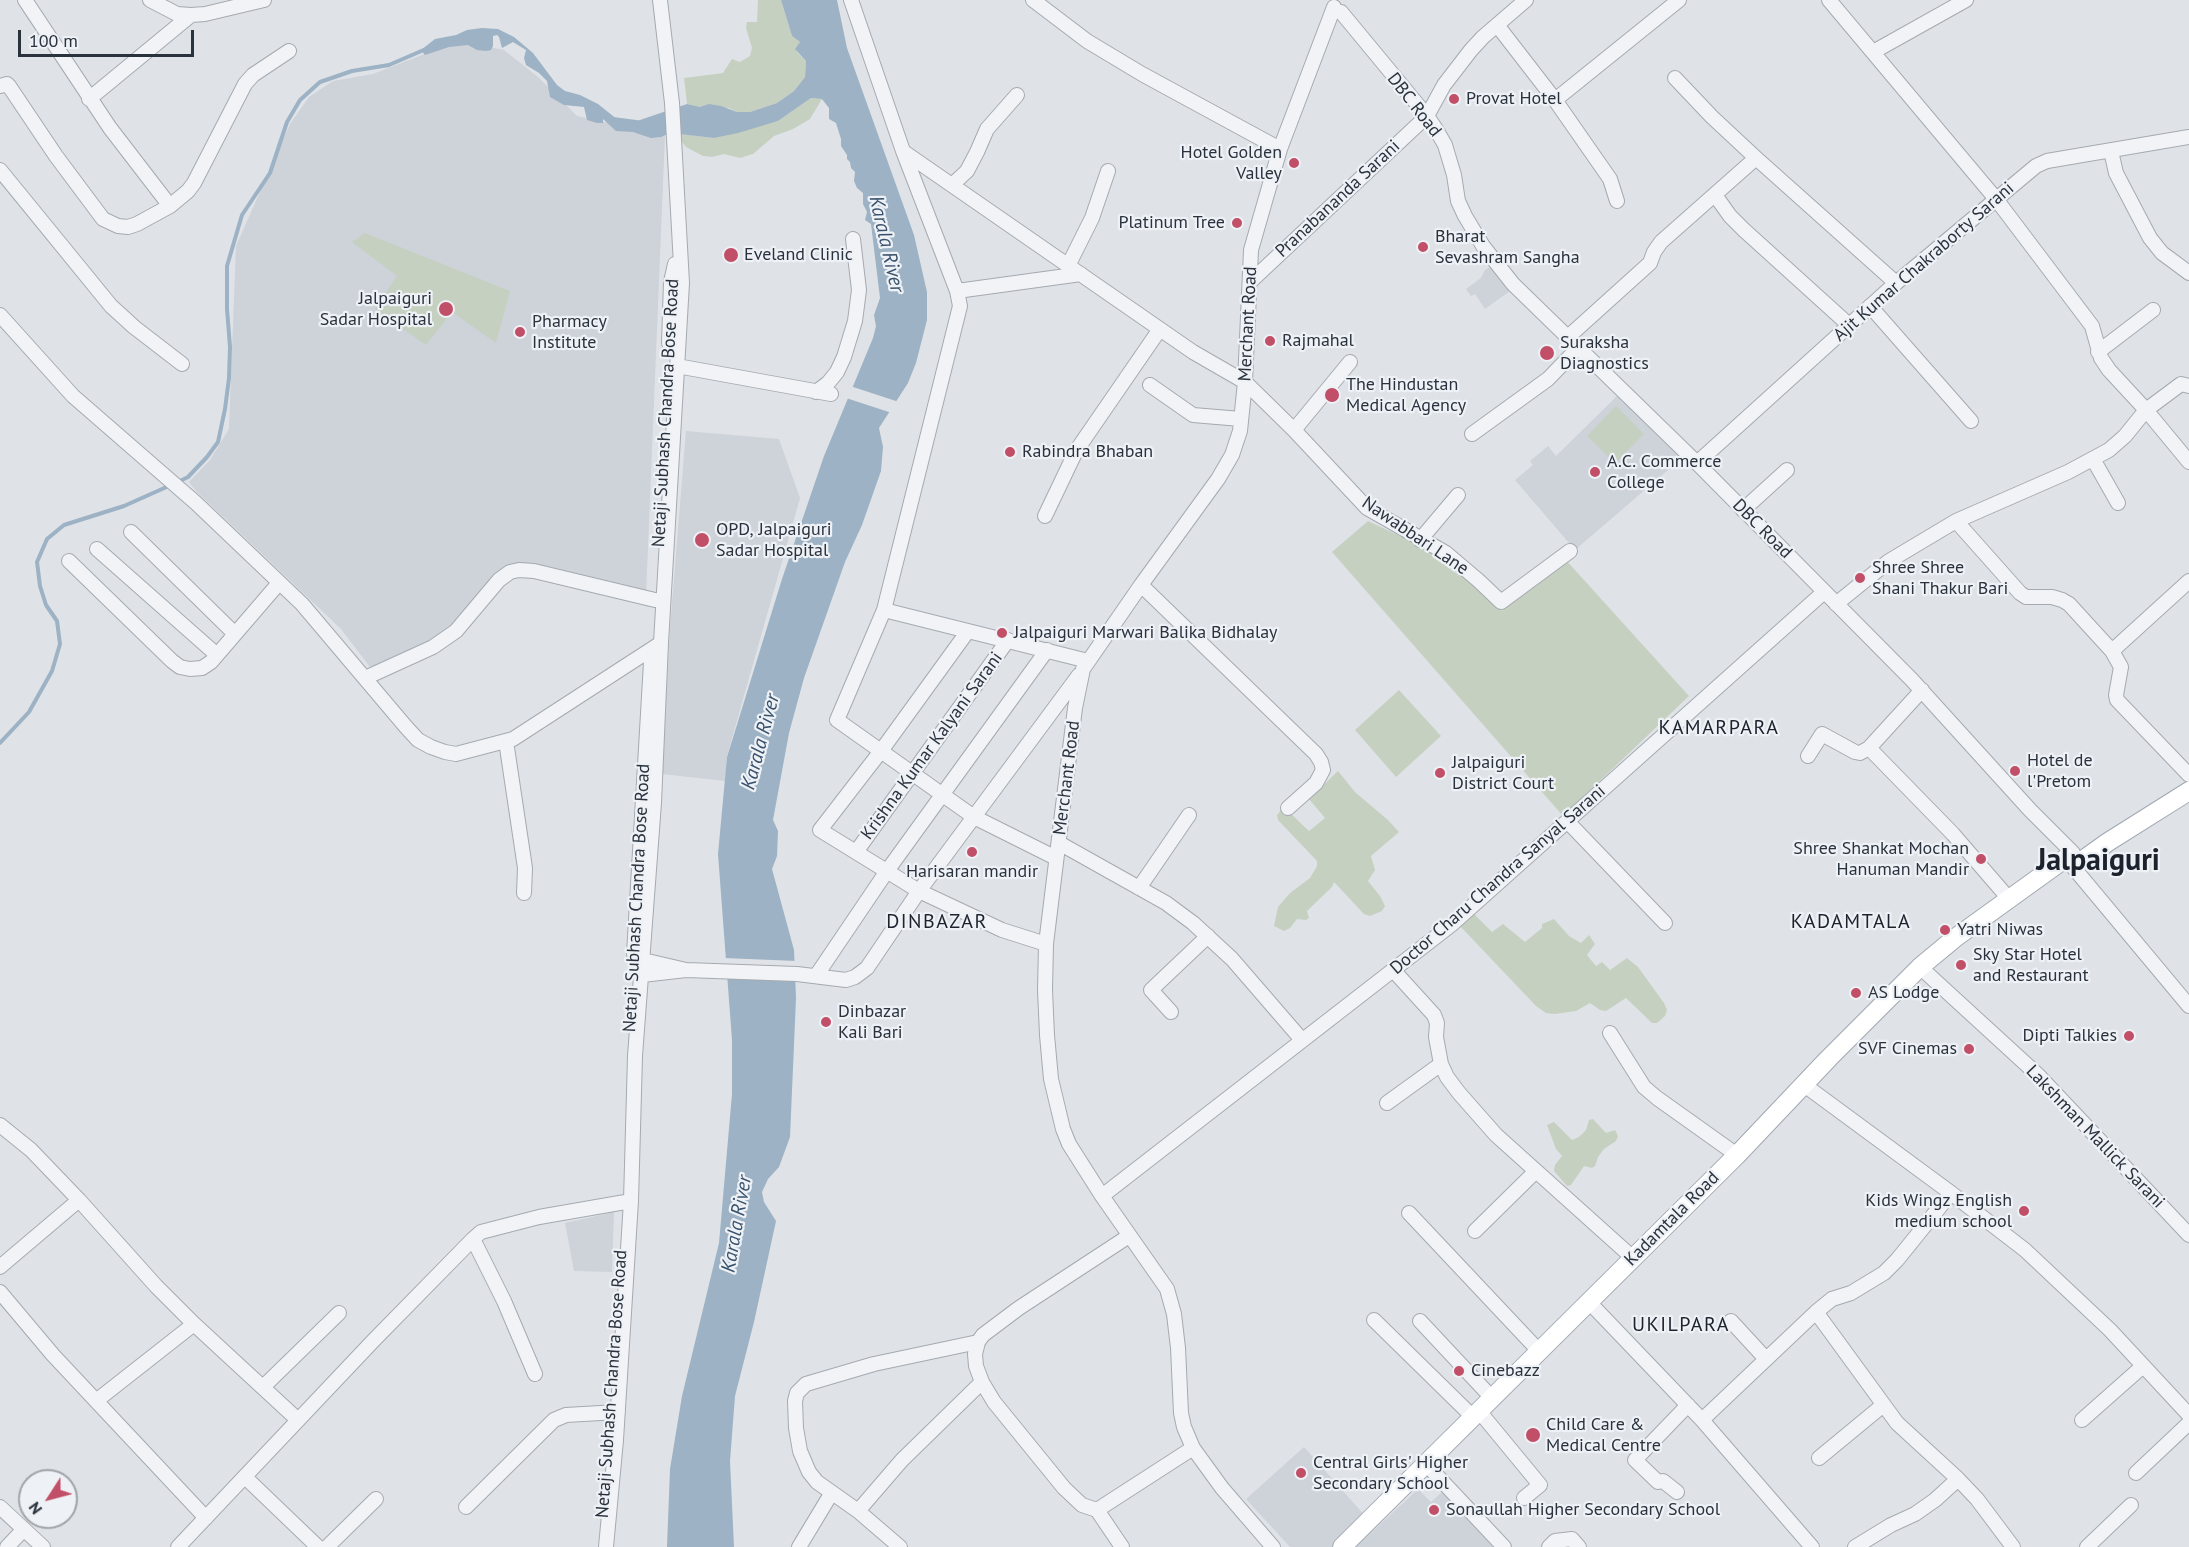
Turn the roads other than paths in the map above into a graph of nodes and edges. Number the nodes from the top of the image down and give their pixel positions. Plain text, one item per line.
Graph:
1 (25, 0) edge
2 (150, 0) edge
3 (264, 0) edge
4 (660, 0) edge
5 (851, 0) edge
6 (1033, 0) edge
7 (1526, 0) edge
8 (1679, 0) edge
9 (1829, 0) edge
10 (1966, 0) edge
11 (1339, 6) edge
12 (191, 15) junction
13 (1497, 25) junction
14 (1355, 31) junction
15 (1323, 34) junction
16 (289, 51) dead end
17 (1873, 52) junction
18 (1675, 78) dead end
19 (0, 86) edge
20 (1017, 95) dead end
21 (89, 99) junction
22 (1555, 100) junction
23 (1427, 116) junction
24 (2189, 137) edge
25 (1280, 149) junction
26 (903, 151) junction
27 (2111, 151) junction
28 (1756, 158) junction
29 (0, 170) edge
30 (1108, 171) dead end
31 (952, 185) junction
32 (1714, 195) junction
33 (1996, 200) junction
34 (1617, 201) dead end
35 (170, 206) junction
36 (853, 239) dead end
37 (678, 250) junction
38 (1068, 266) junction
39 (2189, 273) edge
40 (1081, 274) junction
41 (1250, 282) junction
42 (1896, 283) junction
43 (957, 291) junction
44 (1870, 306) junction
45 (2153, 310) dead end
46 (0, 315) edge
47 (1849, 325) junction
48 (1160, 329) junction
49 (1568, 337) junction
50 (1579, 347) junction
51 (2098, 352) junction
52 (1350, 362) dead end
53 (182, 364) dead end
54 (677, 366) junction
55 (1245, 382) junction
56 (1150, 385) dead end
57 (2189, 386) edge
58 (816, 392) junction
59 (831, 394) dead end
60 (2146, 410) junction
61 (1241, 419) junction
62 (1971, 422) dead end
63 (1294, 430) junction
64 (1472, 434) dead end
65 (2093, 459) junction
66 (2189, 462) edge
67 (1696, 463) junction
68 (1787, 470) dead end
69 (1458, 495) dead end
70 (2118, 502) dead end
71 (1743, 510) junction
72 (1046, 516) dead end
73 (1956, 521) junction
74 (131, 532) dead end
75 (1420, 540) junction
76 (97, 549) dead end
77 (1570, 551) dead end
78 (69, 561) dead end
79 (2189, 580) edge
80 (279, 583) junction
81 (1141, 585) junction
82 (1824, 591) junction
83 (655, 600) junction
84 (1836, 604) junction
85 (884, 610) junction
86 (968, 631) junction
87 (235, 634) junction
88 (1008, 640) junction
89 (656, 646) junction
90 (1047, 650) junction
91 (2112, 651) junction
92 (217, 655) junction
93 (1086, 665) junction
94 (365, 678) junction
95 (1922, 690) junction
96 (506, 741) junction
97 (1869, 748) junction
98 (881, 751) junction
99 (1808, 756) dead end
100 (912, 773) junction
101 (2189, 775) edge
102 (2189, 791) edge
103 (943, 795) junction
104 (1288, 808) dead end
105 (1189, 815) dead end
106 (974, 818) junction
107 (1567, 821) junction
108 (1059, 843) junction
109 (856, 852) junction
110 (1056, 858) junction
111 (2073, 860) junction
112 (887, 871) junction
113 (1139, 888) junction
114 (920, 891) junction
115 (524, 893) dead end
116 (2010, 900) junction
117 (1665, 923) dead end
118 (1208, 936) junction
119 (1046, 944) junction
120 (643, 960) junction
121 (1920, 968) junction
122 (686, 970) junction
123 (1394, 971) junction
124 (642, 975) junction
125 (816, 976) junction
126 (2189, 996) edge
127 (2189, 1006) edge
128 (1171, 1012) dead end
129 (1610, 1033) dead end
130 (1302, 1040) junction
131 (632, 1057) junction
132 (1441, 1064) junction
133 (1803, 1084) junction
134 (1387, 1102) dead end
135 (0, 1125) edge
136 (1737, 1155) junction
137 (1536, 1171) junction
138 (1951, 1193) junction
139 (1102, 1196) junction
140 (79, 1200) junction
141 (627, 1201) junction
142 (1408, 1214) dead end
143 (1475, 1231) dead end
144 (2189, 1235) edge
145 (1129, 1236) junction
146 (473, 1239) junction
147 (1633, 1258) junction
148 (0, 1267) edge
149 (0, 1292) edge
150 (1589, 1302) junction
151 (11, 1306) junction
152 (1815, 1312) junction
153 (339, 1313) dead end
154 (0, 1316) edge
155 (1374, 1320) dead end
156 (1420, 1321) dead end
157 (1731, 1321) dead end
158 (194, 1324) junction
159 (978, 1342) junction
160 (1539, 1350) junction
161 (1767, 1359) junction
162 (2143, 1366) junction
163 (535, 1374) dead end
164 (982, 1382) junction
165 (263, 1387) junction
166 (1492, 1398) junction
167 (96, 1401) junction
168 (1688, 1405) junction
169 (1882, 1406) junction
170 (615, 1413) junction
171 (1476, 1414) junction
172 (2189, 1415) edge
173 (298, 1420) junction
174 (1702, 1420) junction
175 (2082, 1420) dead end
176 (2189, 1423) edge
177 (1193, 1448) junction
178 (1624, 1450) dead end
179 (1820, 1458) dead end
180 (1635, 1460) junction
181 (1426, 1464) junction
182 (2136, 1473) dead end
183 (245, 1477) junction
184 (1958, 1479) junction
185 (1677, 1492) dead end
186 (831, 1494) junction
187 (1524, 1498) dead end
188 (376, 1499) dead end
189 (2131, 1504) dead end
190 (0, 1507) edge
191 (466, 1507) dead end
192 (1097, 1510) junction
193 (858, 1511) junction
194 (206, 1518) junction
195 (18, 1524) edge
196 (24, 1529) joint
197 (7, 1547) edge
198 (43, 1547) edge
199 (178, 1547) edge
200 (318, 1547) edge
201 (327, 1547) edge
202 (599, 1547) edge
203 (606, 1547) edge
204 (799, 1547) edge
205 (900, 1547) edge
206 (1122, 1547) edge
207 (1273, 1547) edge
208 (1342, 1547) edge
209 (1504, 1547) edge
210 (1549, 1547) edge
211 (1579, 1547) edge
212 (1812, 1547) edge
213 (1855, 1547) edge
214 (2013, 1547) edge
215 (2087, 1547) edge

1 - 21 street
2 - 12 street
3 - 12 street
4 - 37 street, Netaji Subhash Chandra Bose Road
5 - 26 street
6 - 25 street
7 - 13 street, Pranabananda Sarani
8 - 22 street
9 - 17 street
10 - 17 street
11 - 14 street, DBC Road
11 - 15 street, Merchant Road
12 - 21 street
13 - 22 street
13 - 23 street, Pranabananda Sarani
14 - 15 street
14 - 23 street, DBC Road
15 - 25 street, Merchant Road
16 - 35 street
17 - 33 street
18 - 28 street
19 - 35 street
20 - 31 street
21 - 35 street
22 - 34 street
23 - 41 street, Pranabananda Sarani
23 - 49 street, DBC Road
24 - 27 street, Ajit Kumar Chakraborty Sarani
25 - 41 street, Merchant Road
26 - 31 street, Nawabbari Lane
26 - 43 street
27 - 33 street, Ajit Kumar Chakraborty Sarani
27 - 39 street
28 - 32 street
28 - 42 street
29 - 53 street
30 - 38 street
31 - 38 street, Nawabbari Lane
32 - 47 street
32 - 49 street
33 - 42 street, Ajit Kumar Chakraborty Sarani
33 - 51 street
36 - 58 street
37 - 54 street, Netaji Subhash Chandra Bose Road
37 - 83 street, Netaji Subhash Chandra Bose Road
38 - 40 street, Nawabbari Lane
40 - 43 street
40 - 48 street, Nawabbari Lane
41 - 55 street, Merchant Road
42 - 44 street, Ajit Kumar Chakraborty Sarani
43 - 85 street
44 - 47 street, Ajit Kumar Chakraborty Sarani
44 - 62 street
45 - 51 street
46 - 80 street
47 - 67 street, Ajit Kumar Chakraborty Sarani
48 - 55 street, Nawabbari Lane
48 - 72 street
49 - 50 street, DBC Road
50 - 64 street
50 - 67 street, DBC Road
51 - 60 street
52 - 63 street
54 - 58 street
54 - 89 street, Netaji Subhash Chandra Bose Road
55 - 61 street, Merchant Road
55 - 63 street, Nawabbari Lane
56 - 61 street
57 - 60 street
58 - 59 street
60 - 65 street
60 - 66 street
61 - 81 street, Merchant Road
63 - 75 street, Nawabbari Lane
65 - 70 street
65 - 73 street
67 - 71 street, DBC Road
68 - 71 street
69 - 75 street
71 - 82 street, DBC Road
73 - 84 street
73 - 91 street
74 - 87 street
75 - 77 street, Nawabbari Lane
76 - 92 street
78 - 92 street
79 - 91 street
80 - 87 street
80 - 94 street
81 - 93 street, Merchant Road
81 - 104 street
82 - 84 street, DBC Road
82 - 107 street, Doctor Charu Chandra Sanyal Sarani
83 - 89 street, Netaji Subhash Chandra Bose Road
83 - 94 street
84 - 95 street, DBC Road
85 - 86 street
85 - 98 street
86 - 88 street
86 - 98 street
87 - 92 street
88 - 90 street
88 - 100 street, Krishna Kumar Kalyani Sarani
89 - 96 street
89 - 120 street, Netaji Subhash Chandra Bose Road
89 - 131 street, Netaji Subhash Chandra Bose Road
90 - 93 street
90 - 103 street
91 - 101 street
93 - 106 street
93 - 108 street, Merchant Road
94 - 96 street
95 - 97 street
95 - 111 street, DBC Road
96 - 115 street
97 - 99 street
97 - 116 street
98 - 100 street
98 - 109 street
100 - 103 street
100 - 109 street, Krishna Kumar Kalyani Sarani
102 - 111 main road, Kadamtala Road
103 - 106 street
103 - 112 street
105 - 113 street
106 - 110 street
106 - 114 street
107 - 117 street
107 - 123 street, Doctor Charu Chandra Sanyal Sarani
108 - 110 street, Merchant Road
108 - 113 street
109 - 112 street
110 - 119 street, Merchant Road
111 - 116 main road, Kadamtala Road
111 - 126 street
111 - 127 street
112 - 114 street
112 - 125 street
113 - 118 street
114 - 119 street
114 - 125 street
116 - 121 main road, Kadamtala Road
118 - 128 street
118 - 130 street
119 - 139 street, Merchant Road
120 - 122 street
120 - 124 street, Netaji Subhash Chandra Bose Road
121 - 133 main road, Kadamtala Road
121 - 144 street, Lakshman Mallick Sarani
122 - 124 street
122 - 125 street
123 - 130 street, Doctor Charu Chandra Sanyal Sarani
123 - 132 street
124 - 131 street, Netaji Subhash Chandra Bose Road
129 - 136 street
130 - 139 street, Doctor Charu Chandra Sanyal Sarani
131 - 141 street, Netaji Subhash Chandra Bose Road
132 - 134 street
132 - 137 street
133 - 136 main road, Kadamtala Road
133 - 138 street
135 - 140 street
136 - 147 main road, Kadamtala Road
137 - 143 street
137 - 147 street
138 - 152 street
138 - 162 street
139 - 145 street, Merchant Road
140 - 148 street
140 - 158 street
141 - 146 street
141 - 170 street, Netaji Subhash Chandra Bose Road
142 - 160 street
145 - 159 street
145 - 177 street, Merchant Road
146 - 163 street
146 - 173 street
147 - 150 main road, Kadamtala Road
149 - 151 street
150 - 160 main road, Kadamtala Road
150 - 168 street
151 - 154 street
151 - 167 street
152 - 161 street
152 - 169 street
153 - 165 street
155 - 171 street
156 - 166 street
157 - 161 street
158 - 165 street
158 - 167 street
159 - 164 street
159 - 186 street
160 - 166 main road, Kadamtala Road
161 - 174 street
162 - 172 street
162 - 175 street
164 - 192 street
164 - 193 street
165 - 173 street
166 - 171 main road, Kadamtala Road
167 - 194 street
168 - 174 street
168 - 180 street
169 - 179 street
169 - 184 street
170 - 191 street
170 - 202 street, Netaji Subhash Chandra Bose Road
170 - 203 street, Netaji Subhash Chandra Bose Road
171 - 181 main road, Kadamtala Road
171 - 187 street
173 - 183 street
174 - 212 street
176 - 182 street
177 - 192 street
177 - 207 street, Merchant Road
178 - 180 street
180 - 185 street
181 - 208 main road, Kadamtala Road
181 - 209 street
183 - 194 street
183 - 200 street
184 - 213 street
184 - 214 street
186 - 193 street
186 - 204 street
188 - 201 street
189 - 215 street
190 - 195 street
192 - 206 street
193 - 205 street
194 - 199 street
196 - 197 street
196 - 198 street
210 - 211 street

